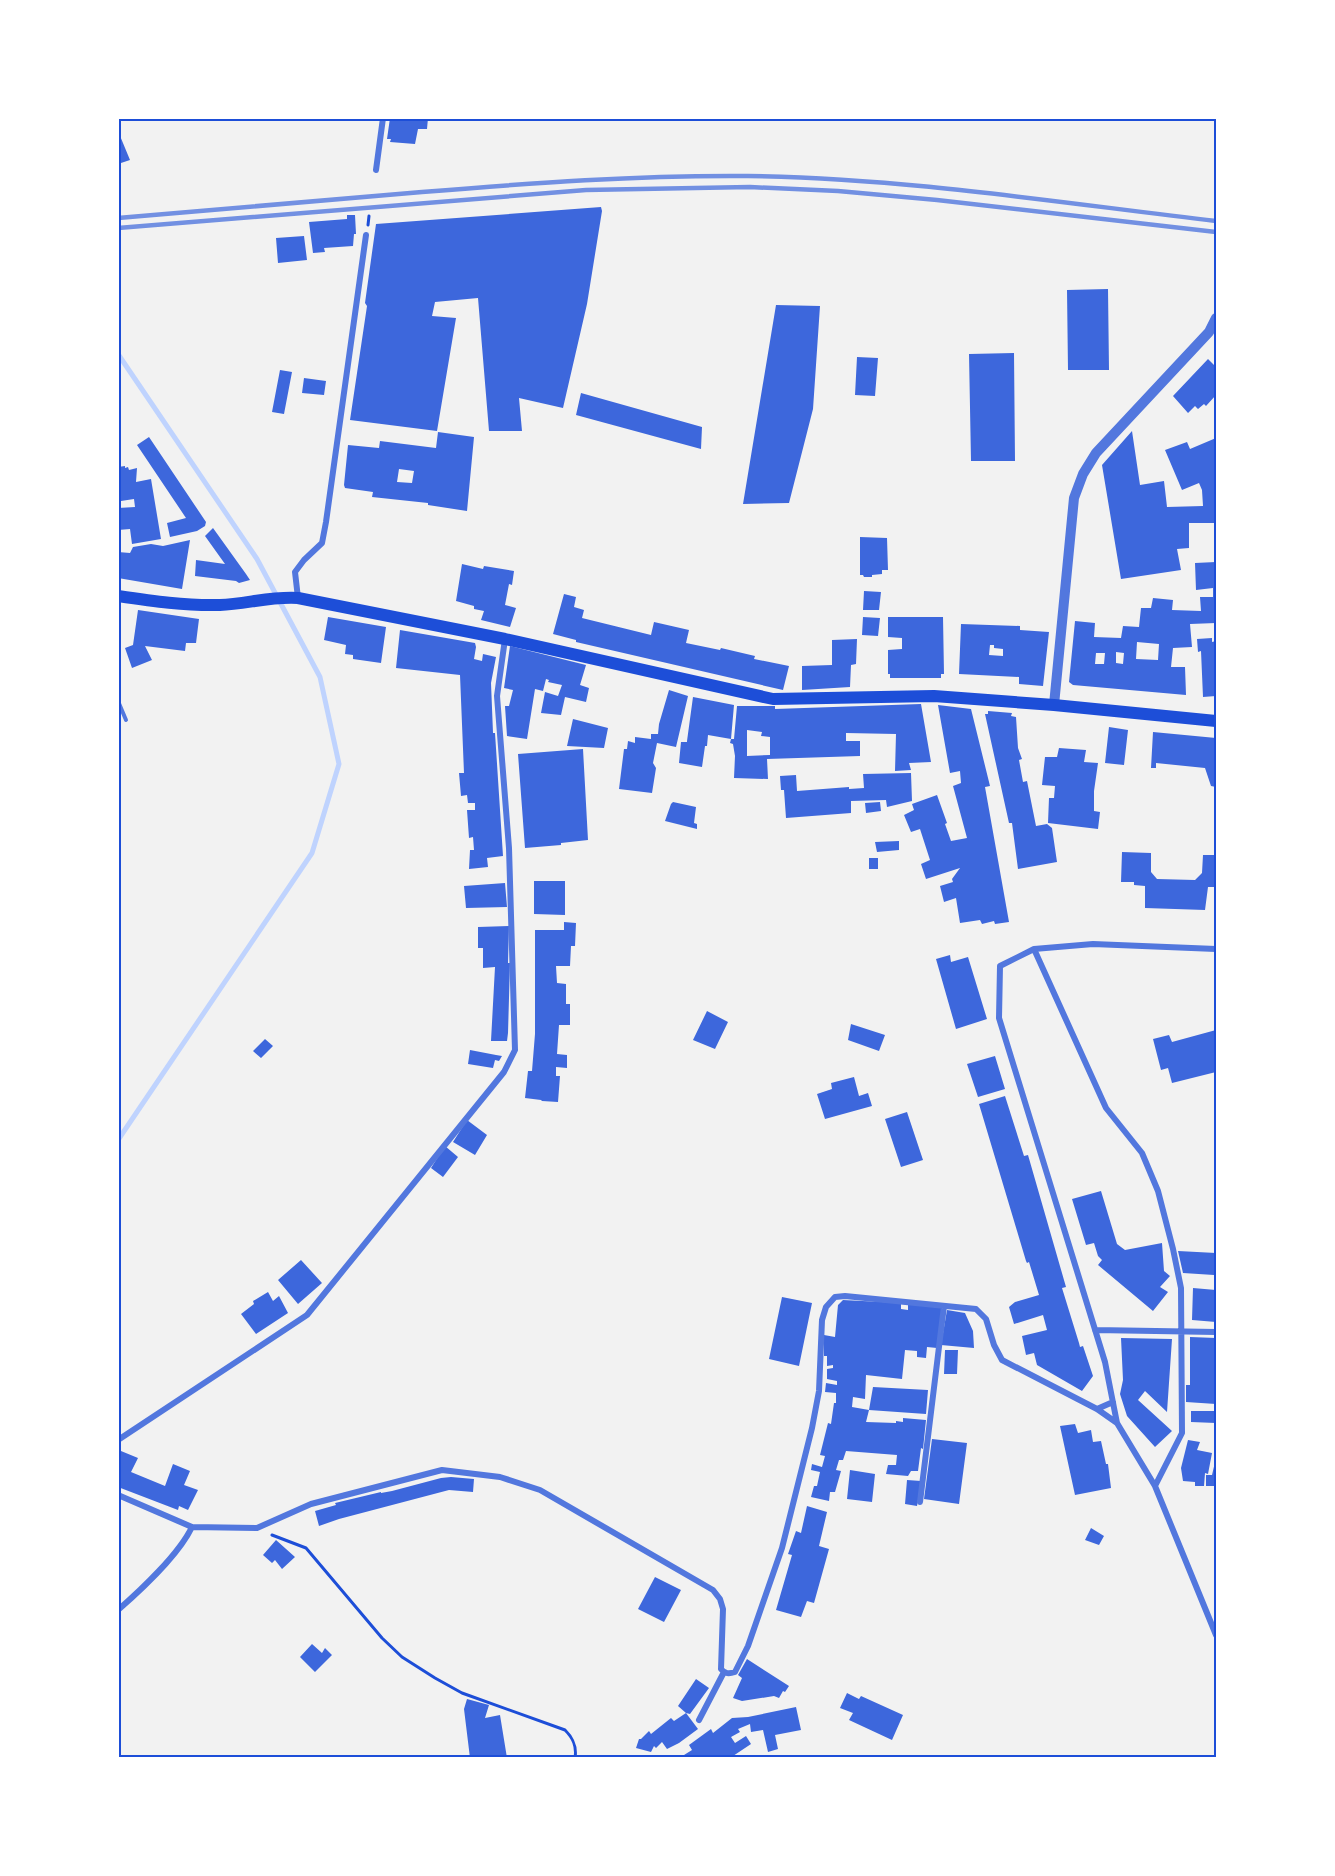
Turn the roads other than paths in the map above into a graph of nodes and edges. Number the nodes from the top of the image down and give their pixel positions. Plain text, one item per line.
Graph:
1 (383, 118) edge
2 (376, 170) dead end
3 (366, 235) dead end
4 (1216, 318) edge
5 (118, 596) edge
6 (292, 597) junction
7 (505, 639) junction
8 (118, 700) edge
9 (1054, 705) junction
10 (126, 720) dead end
11 (1216, 721) edge
12 (1034, 949) junction
13 (1216, 949) edge
14 (944, 1306) junction
15 (1095, 1329) junction
16 (1182, 1331) junction
17 (1216, 1332) edge
18 (1113, 1402) junction
19 (1097, 1409) junction
20 (1117, 1424) junction
21 (118, 1440) edge
22 (1155, 1486) junction
23 (118, 1495) edge
24 (920, 1502) dead end
25 (192, 1527) junction
26 (118, 1610) edge
27 (1216, 1635) edge
28 (724, 1672) junction
29 (699, 1720) dead end

1 - 2 street
3 - 6 street
4 - 9 street
5 - 6 main road
6 - 7 main road
7 - 9 main road
7 - 21 street
8 - 10 lane
9 - 11 main road
12 - 13 street
12 - 15 street
12 - 16 street
14 - 19 street
14 - 24 street
14 - 28 street
15 - 16 street
15 - 18 street
16 - 17 street
16 - 22 street
18 - 19 street
18 - 20 street
19 - 20 street
20 - 22 street
22 - 27 street
23 - 25 street
25 - 26 street
25 - 28 street
28 - 29 street

